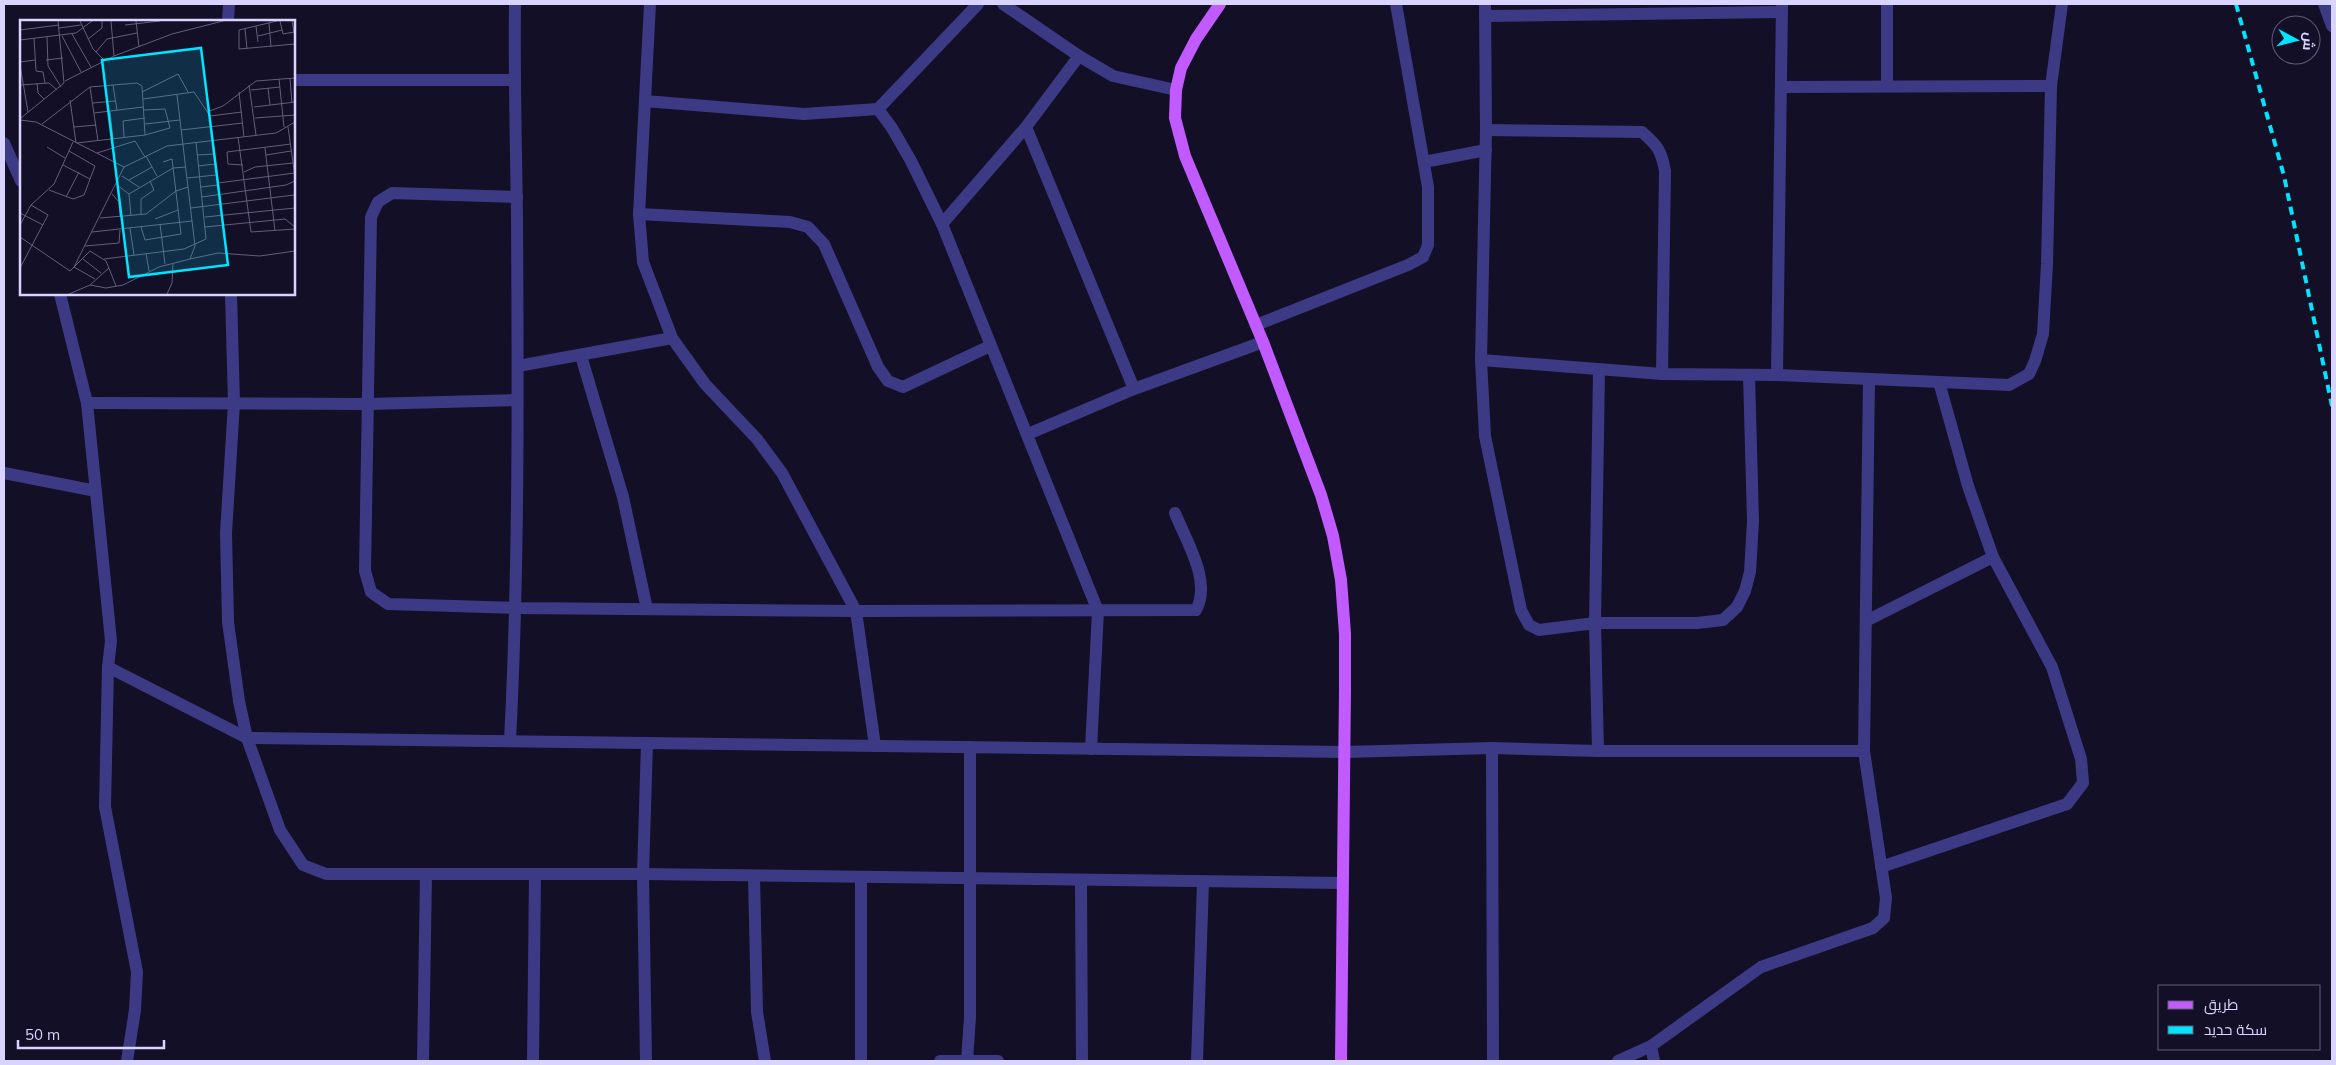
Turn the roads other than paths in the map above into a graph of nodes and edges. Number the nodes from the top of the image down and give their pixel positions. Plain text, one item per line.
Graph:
1 (229, 4) edge
2 (515, 4) edge
3 (650, 4) edge
4 (978, 4) edge
5 (1003, 4) edge
6 (1220, 4) edge
7 (1396, 4) edge
8 (1888, 4) edge
9 (2062, 4) edge
10 (2324, 4) edge
11 (1782, 8) edge
12 (1485, 10) edge
13 (228, 20) edge
14 (2332, 23) edge
15 (1079, 56) junction
16 (295, 80) edge
17 (514, 80) junction
18 (1887, 86) junction
19 (2050, 86) junction
20 (1781, 87) junction
21 (1176, 90) junction
22 (645, 101) junction
23 (878, 109) junction
24 (1026, 127) junction
25 (1486, 130) junction
26 (4, 143) edge
27 (1486, 150) junction
28 (1424, 162) junction
29 (20, 179) edge
30 (517, 197) junction
31 (639, 214) junction
32 (942, 224) junction
33 (60, 295) edge
34 (231, 295) edge
35 (1256, 325) junction
36 (672, 338) junction
37 (1263, 342) junction
38 (990, 346) junction
39 (581, 356) junction
40 (1482, 360) junction
41 (518, 366) junction
42 (1599, 371) junction
43 (1662, 374) junction
44 (1749, 375) junction
45 (1777, 375) junction
46 (1869, 379) junction
47 (1939, 382) junction
48 (1134, 389) junction
49 (517, 400) junction
50 (87, 403) junction
51 (234, 403) junction
52 (368, 404) junction
53 (1028, 434) junction
54 (4, 473) edge
55 (96, 491) junction
56 (1175, 513) dead end
57 (1993, 557) junction
58 (517, 608) junction
59 (647, 609) junction
60 (856, 611) junction
61 (1098, 611) junction
62 (1866, 622) junction
63 (1595, 623) junction
64 (108, 667) junction
65 (247, 738) junction
66 (510, 741) junction
67 (647, 743) junction
68 (875, 746) junction
69 (970, 747) junction
70 (1492, 748) junction
71 (1091, 749) junction
72 (1598, 751) junction
73 (1864, 751) junction
74 (1345, 752) junction
75 (1881, 867) junction
76 (426, 874) junction
77 (535, 874) junction
78 (643, 874) junction
79 (754, 876) junction
80 (861, 878) junction
81 (971, 880) junction
82 (1082, 881) junction
83 (1203, 882) junction
84 (1342, 883) junction
85 (1651, 1046) junction
86 (967, 1060) edge
87 (127, 1061) edge
88 (423, 1061) edge
89 (533, 1061) edge
90 (646, 1061) edge
91 (765, 1061) edge
92 (861, 1061) edge
93 (940, 1061) edge
94 (998, 1061) edge
95 (1082, 1061) edge
96 (1197, 1061) edge
97 (1341, 1061) edge
98 (1493, 1061) edge
99 (1618, 1061) edge
100 (1654, 1061) edge

1 - 13 street
2 - 17 street
3 - 22 street
4 - 23 street
5 - 15 street
6 - 21 main road
7 - 28 street
8 - 18 street
9 - 19 street
10 - 14 street
11 - 12 street
11 - 20 street
12 - 25 street
15 - 21 street
15 - 24 street
16 - 17 street
17 - 30 street
18 - 19 street
18 - 20 street
19 - 47 street
20 - 45 street
21 - 35 main road
22 - 23 street
22 - 31 street
23 - 32 street
24 - 32 street
24 - 48 street
25 - 27 street
25 - 43 street
26 - 29 street
27 - 28 street
27 - 40 street
28 - 35 street
30 - 41 street
30 - 52 street
31 - 36 street
31 - 38 street
32 - 38 street
33 - 50 street
34 - 51 street
35 - 37 main road
36 - 39 street
36 - 60 street
37 - 48 street
37 - 74 main road
38 - 53 street
39 - 41 street
39 - 59 street
40 - 42 street
40 - 63 street
41 - 49 street
42 - 43 street
42 - 63 street
43 - 44 street
44 - 45 street
44 - 63 street
45 - 46 street
46 - 47 street
46 - 62 street
47 - 57 street
48 - 53 street
49 - 52 street
49 - 58 street
50 - 51 street
50 - 55 street
51 - 52 street
51 - 65 street
52 - 58 street
53 - 61 street
54 - 55 street
55 - 64 street
56 - 61 street
57 - 62 street
57 - 75 street
58 - 59 street
58 - 66 street
59 - 60 street
60 - 61 street
60 - 68 street
61 - 71 street
62 - 73 street
63 - 72 street
64 - 65 street
64 - 87 street
65 - 66 street
65 - 76 street
66 - 67 street
67 - 68 street
67 - 78 street
68 - 69 street
69 - 71 street
69 - 81 street
70 - 72 street
70 - 74 street
70 - 98 street
71 - 74 street
72 - 73 street
73 - 75 street
74 - 84 main road
75 - 85 street
76 - 77 street
76 - 88 street
77 - 78 street
77 - 89 street
78 - 79 street
78 - 90 street
79 - 80 street
79 - 91 street
80 - 81 street
80 - 92 street
81 - 82 street
81 - 86 street
82 - 83 street
82 - 95 street
83 - 84 street
83 - 96 street
84 - 97 main road
85 - 99 street
85 - 100 street
86 - 93 street
86 - 94 street

